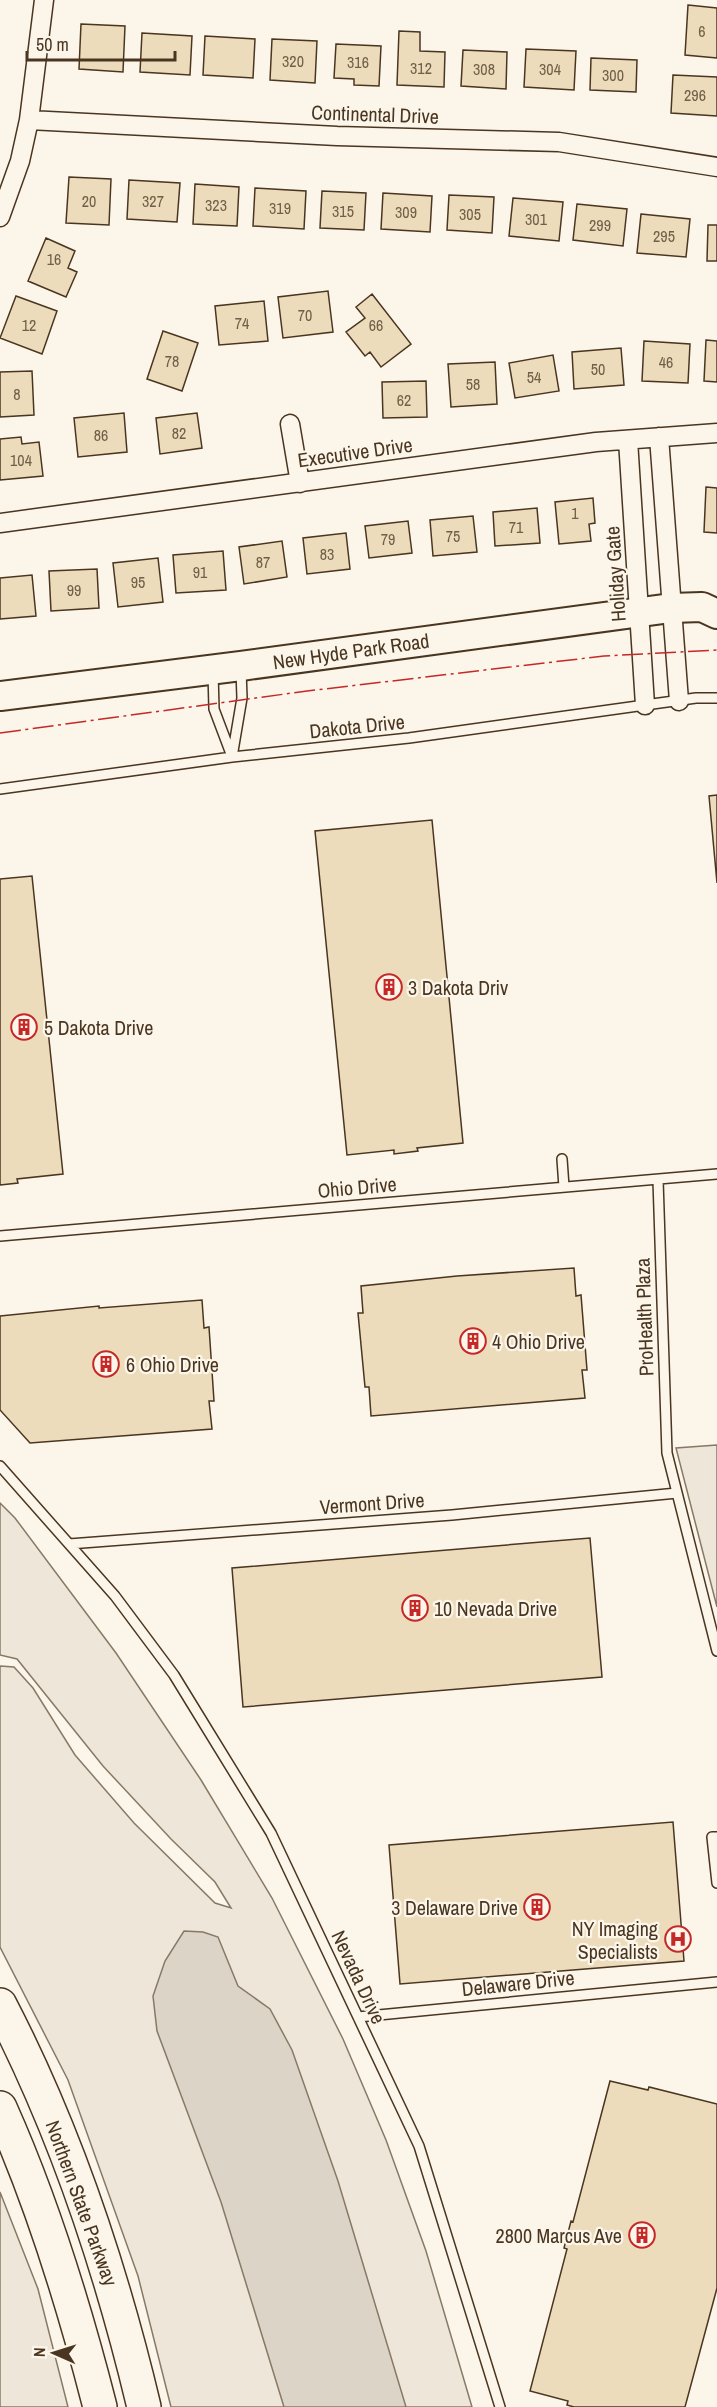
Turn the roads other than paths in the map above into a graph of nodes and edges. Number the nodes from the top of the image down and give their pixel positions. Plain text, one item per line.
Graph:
1 (44, 0) edge
2 (29, 120) junction
3 (717, 167) edge
4 (0, 217) edge
5 (291, 424) dead end
6 (717, 434) edge
7 (658, 437) junction
8 (628, 440) junction
9 (300, 483) junction
10 (0, 524) edge
11 (712, 607) edge
12 (671, 608) junction
13 (640, 612) junction
14 (241, 666) junction
15 (213, 669) junction
16 (0, 696) edge
17 (717, 698) edge
18 (678, 701) junction
19 (645, 705) junction
20 (232, 757) junction
21 (0, 789) edge
22 (562, 1159) dead end
23 (717, 1174) edge
24 (658, 1180) junction
25 (564, 1187) junction
26 (0, 1236) edge
27 (0, 1466) edge
28 (677, 1493) junction
29 (69, 1544) junction
30 (717, 1651) edge
31 (717, 1837) edge
32 (717, 1883) edge
33 (717, 1982) edge
34 (0, 2005) edge
35 (358, 2017) junction
36 (0, 2108) edge
37 (100, 2407) edge
38 (144, 2407) edge
39 (500, 2407) edge

1 - 2 street
2 - 3 street, Continental Drive
2 - 4 street
5 - 9 street
6 - 7 street, Executive Drive
7 - 8 street, Executive Drive
7 - 12 street
8 - 9 street, Executive Drive
8 - 13 street, Holiday Gate
9 - 10 street, Executive Drive
11 - 12 main road, New Hyde Park Road
12 - 13 main road, New Hyde Park Road
12 - 18 street
13 - 14 main road, New Hyde Park Road
13 - 19 street, Holiday Gate
14 - 15 main road, New Hyde Park Road
14 - 20 lane
15 - 16 main road, New Hyde Park Road
15 - 20 lane
17 - 18 lane, Dakota Drive
18 - 19 lane, Dakota Drive
19 - 20 lane, Dakota Drive
20 - 21 lane, Dakota Drive
22 - 25 lane
23 - 24 lane, Ohio Drive
24 - 25 lane, Ohio Drive
24 - 28 lane, ProHealth Plaza
25 - 26 lane, Ohio Drive
27 - 29 lane, Nevada Drive
28 - 29 lane, Vermont Drive
28 - 30 lane, ProHealth Plaza
29 - 35 lane, Nevada Drive
31 - 32 lane
33 - 35 lane, Delaware Drive
34 - 38 highway, Northern State Parkway
35 - 39 lane, Nevada Drive
36 - 37 highway, Northern State Parkway

